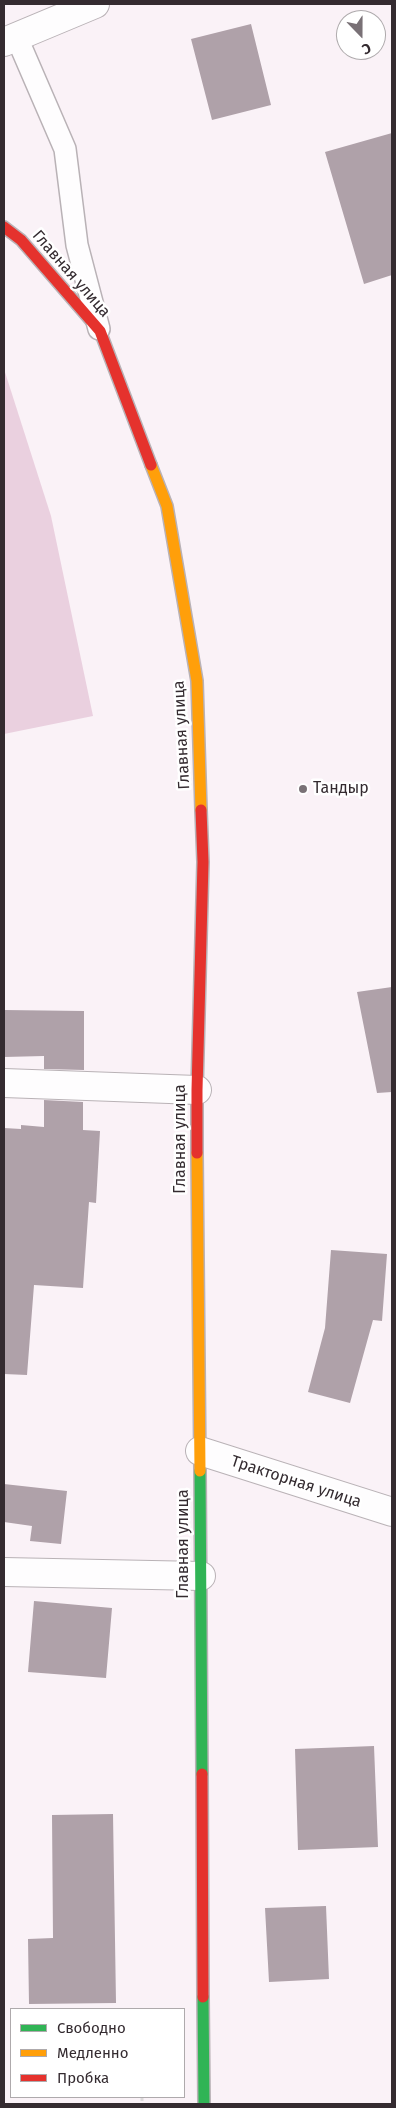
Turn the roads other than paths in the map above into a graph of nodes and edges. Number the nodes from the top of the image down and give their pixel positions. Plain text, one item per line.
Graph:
1 (95, 4) edge
2 (10, 40) edge
3 (4, 227) edge
4 (100, 332) junction
5 (4, 1083) edge
6 (197, 1090) junction
7 (200, 1451) junction
8 (392, 1512) edge
9 (4, 1572) edge
10 (201, 1576) junction
11 (204, 2104) edge

1 - 2 street
2 - 4 lane
3 - 4 main road, Главная улица
4 - 6 main road, Главная улица
5 - 6 street
6 - 7 main road, Главная улица
7 - 8 street, Тракторная улица
7 - 10 main road, Главная улица
9 - 10 street
10 - 11 main road, Главная улица

